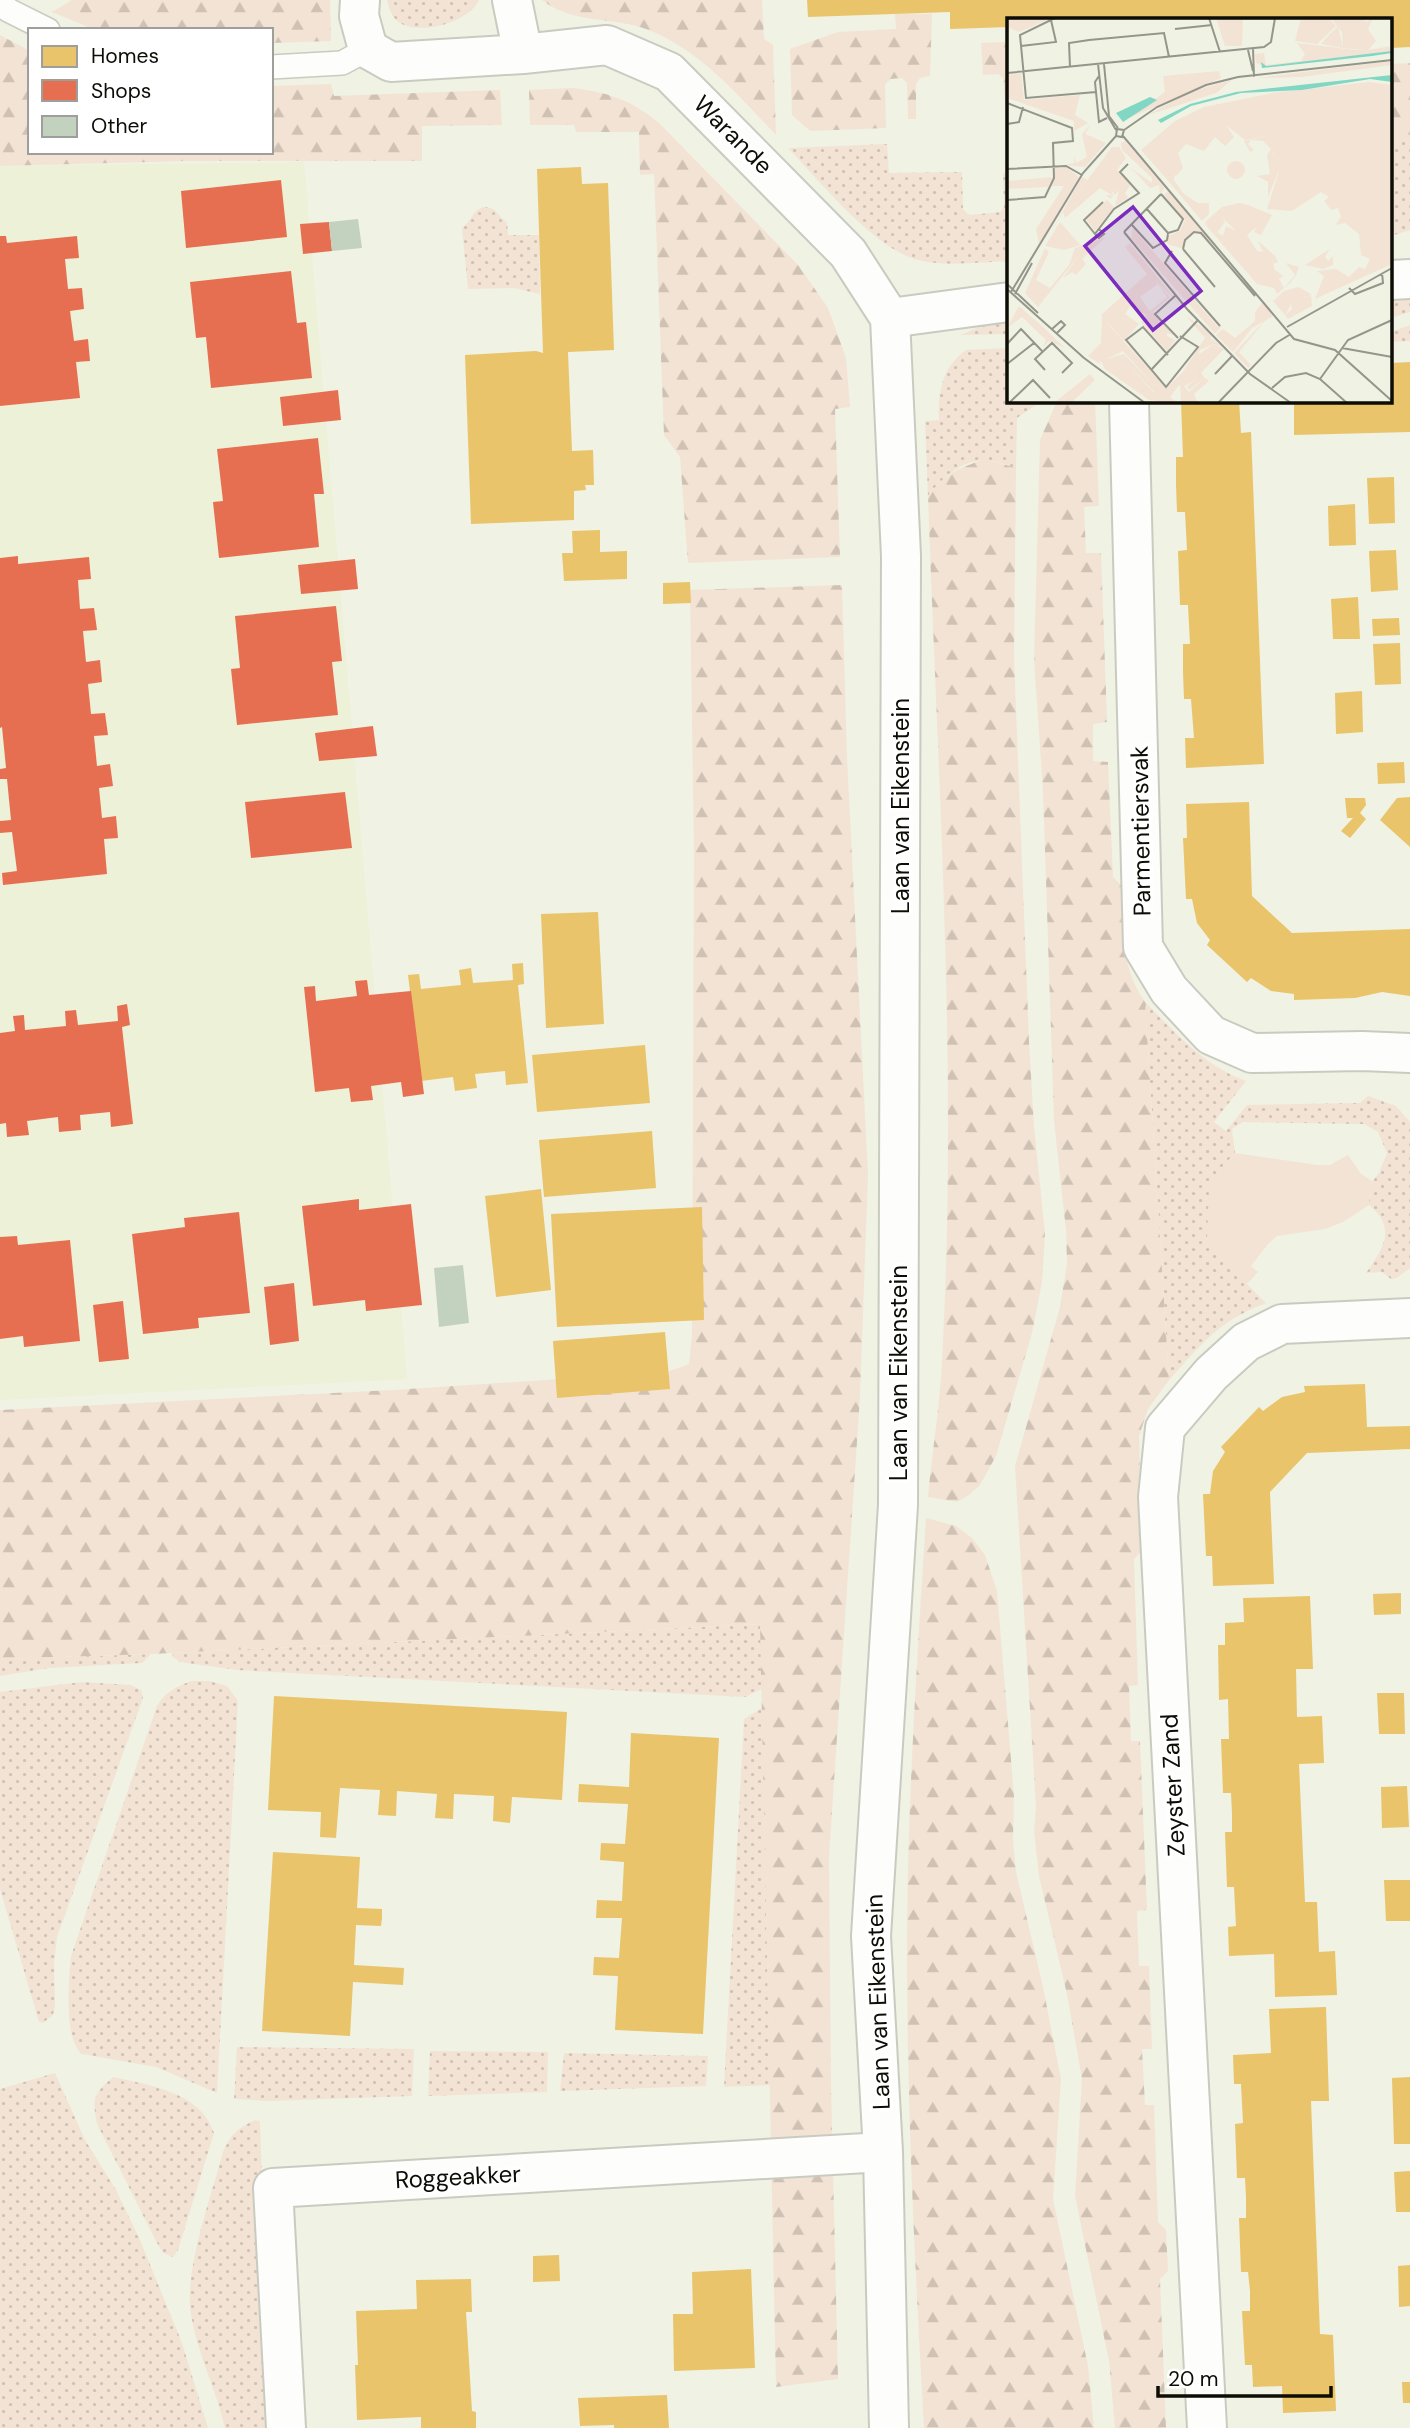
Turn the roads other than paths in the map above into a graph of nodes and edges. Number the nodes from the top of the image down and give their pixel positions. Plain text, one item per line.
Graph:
1 (360, 0) edge
2 (512, 0) edge
3 (0, 1) edge
4 (44, 28) edge
5 (368, 49) junction
6 (523, 54) junction
7 (273, 67) edge
8 (1410, 279) edge
9 (1392, 280) edge
10 (1007, 302) edge
11 (890, 318) junction
12 (1129, 402) edge
13 (1410, 1053) edge
14 (1410, 1318) edge
15 (883, 2152) junction
16 (286, 2428) edge
17 (889, 2428) edge
18 (1207, 2428) edge

1 - 5 street
2 - 6 street
3 - 4 lane
5 - 6 street, Warande
5 - 7 lane
6 - 11 street, Warande
8 - 9 street
10 - 11 street
11 - 15 street, Laan van Eikenstein
12 - 13 street, Parmentiersvak
14 - 18 street, Zeyster Zand
15 - 16 street, Roggeakker
15 - 17 street, Laan van Eikenstein

